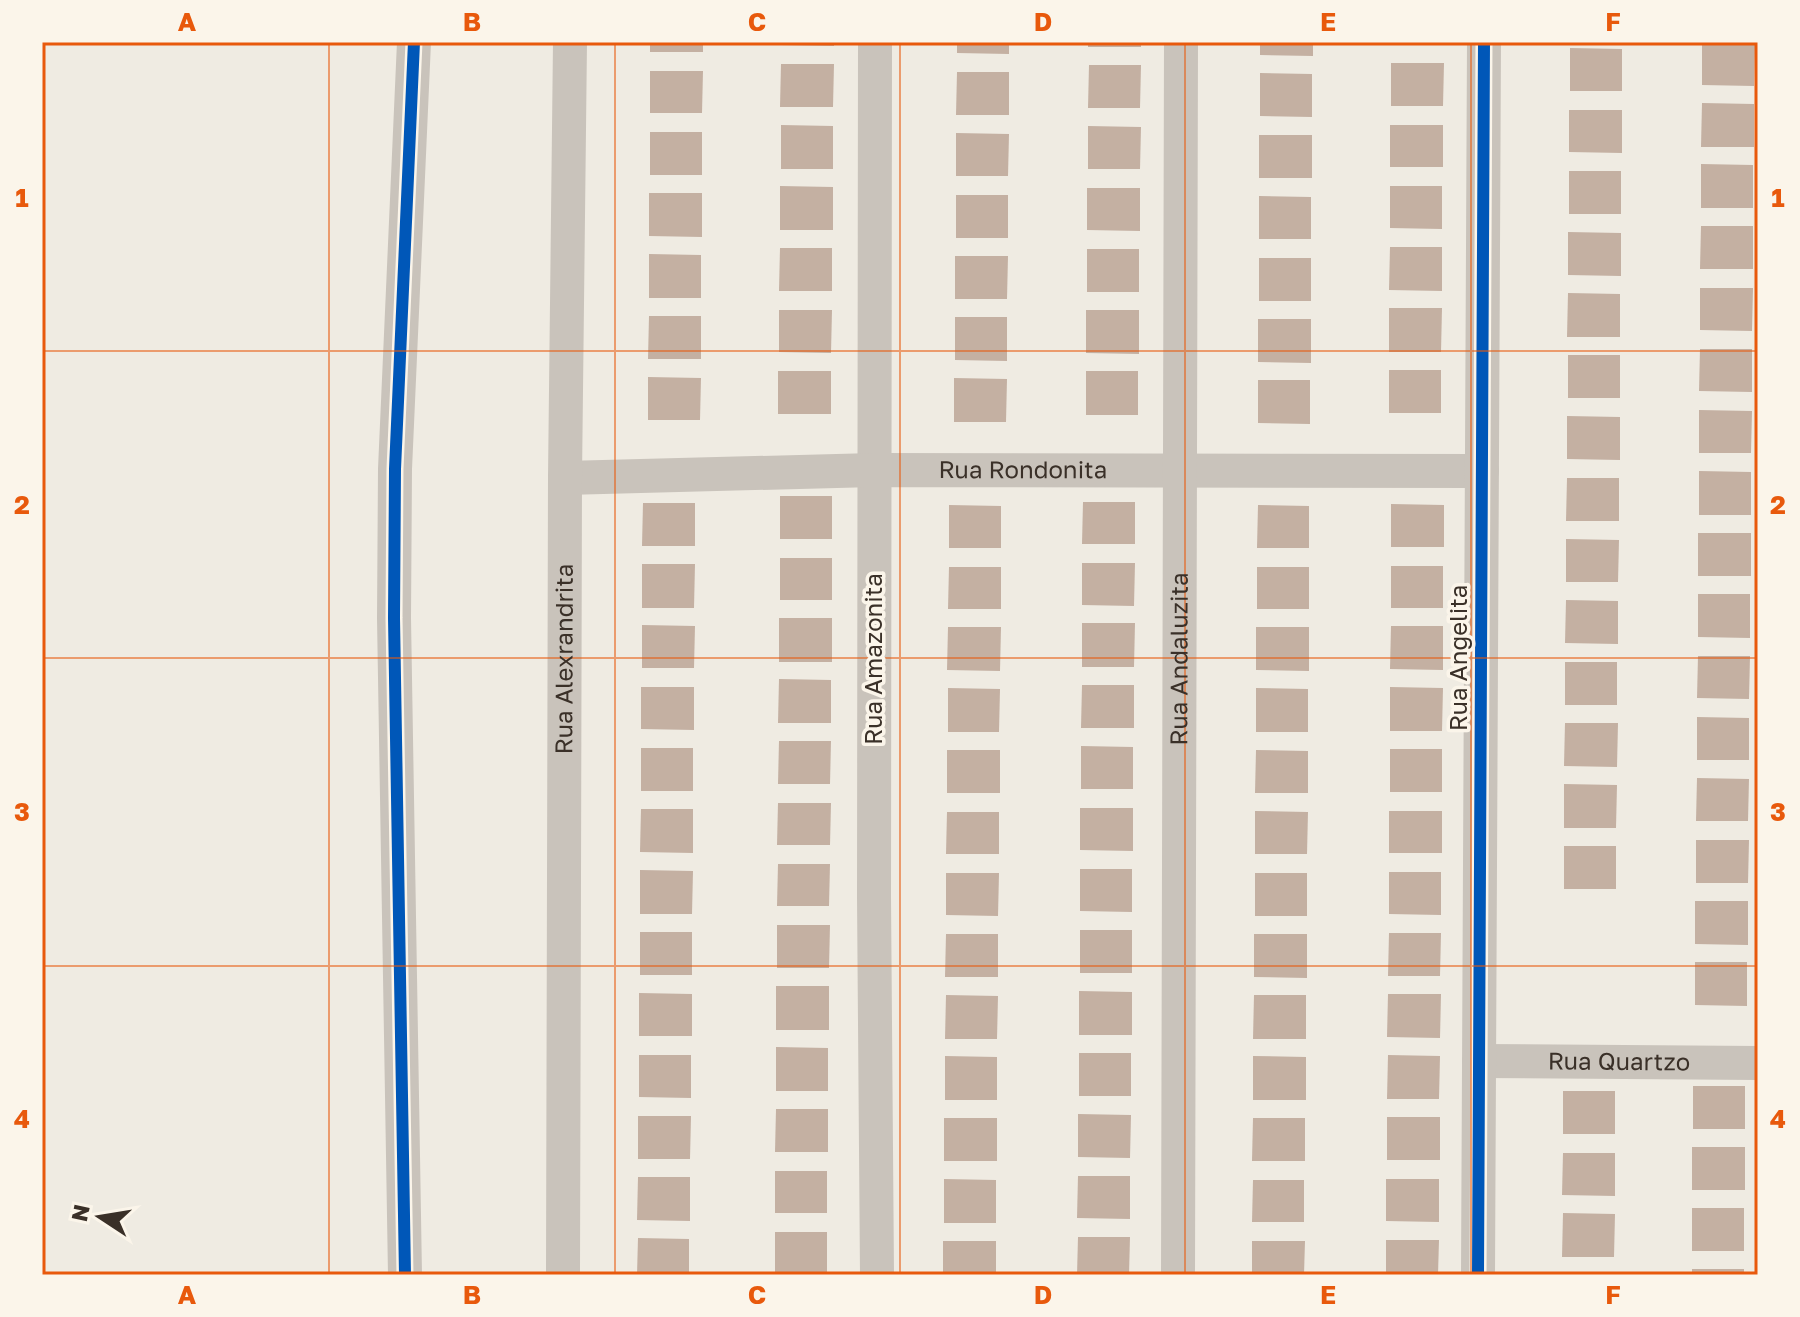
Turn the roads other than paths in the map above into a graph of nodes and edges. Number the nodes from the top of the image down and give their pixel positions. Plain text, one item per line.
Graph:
1 (414, 42) edge
2 (570, 42) edge
3 (875, 42) edge
4 (1181, 42) edge
5 (1484, 42) edge
6 (874, 470) junction
7 (1178, 470) junction
8 (1482, 471) junction
9 (565, 478) junction
10 (1479, 1061) junction
11 (1758, 1063) edge
12 (405, 1275) edge
13 (563, 1275) edge
14 (877, 1275) edge
15 (1178, 1275) edge
16 (1478, 1275) edge

1 - 12 street
2 - 9 street, Rua Alexrandrita
3 - 6 street, Rua Amazonita
4 - 7 street, Rua Andaluzita
5 - 8 street, Rua Angelita
6 - 7 street, Rua Rondonita
6 - 9 street, Rua Rondonita
6 - 14 street, Rua Amazonita
7 - 8 street, Rua Rondonita
7 - 15 street, Rua Andaluzita
8 - 10 street, Rua Angelita
9 - 13 street, Rua Alexrandrita
10 - 11 street, Rua Quartzo
10 - 16 street, Rua Angelita

